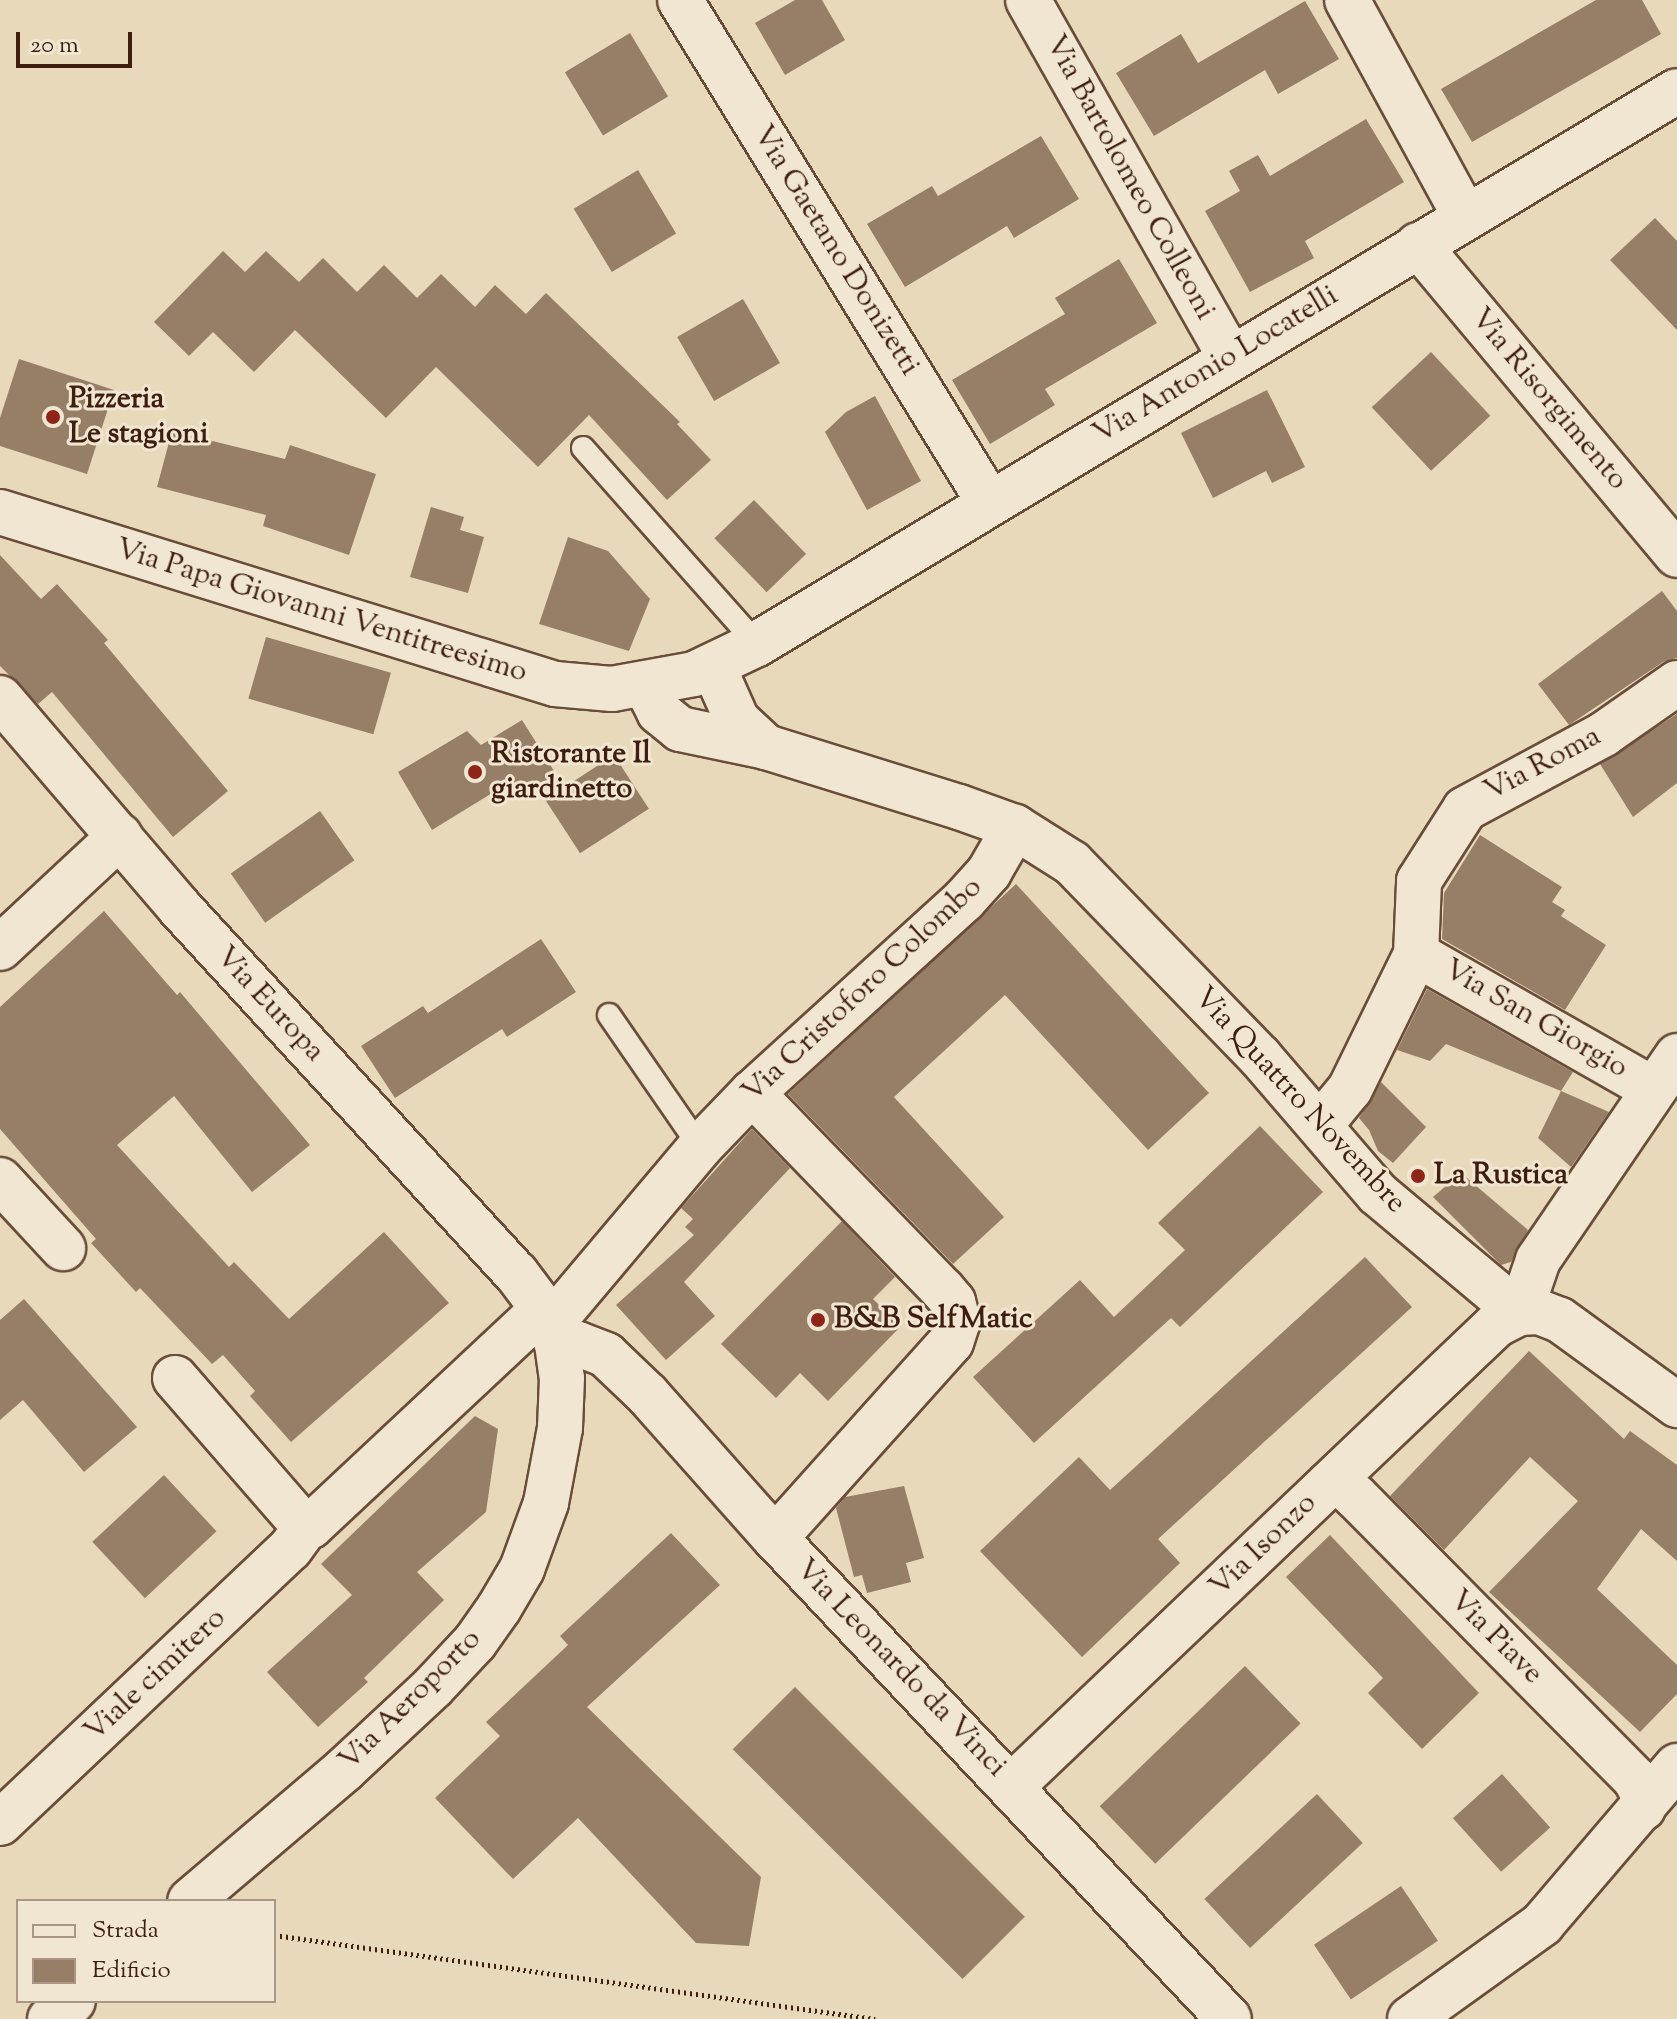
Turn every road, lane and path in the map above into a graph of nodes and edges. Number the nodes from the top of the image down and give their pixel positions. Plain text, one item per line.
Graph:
1 (680, 0) edge
2 (1028, 0) edge
3 (1347, 0) edge
4 (1677, 91) edge
5 (1465, 216) junction
6 (1418, 245) junction
7 (1230, 357) junction
8 (583, 448) dead end
9 (989, 502) junction
10 (0, 512) edge
11 (1677, 555) edge
12 (757, 644) junction
13 (713, 666) junction
14 (1677, 683) edge
15 (645, 684) junction
16 (0, 698) edge
17 (766, 747) junction
18 (1015, 827) junction
19 (120, 836) junction
20 (0, 948) edge
21 (1416, 954) junction
22 (609, 1015) dead end
23 (1665, 1073) edge
24 (752, 1093) junction
25 (1321, 1124) junction
26 (700, 1147) junction
27 (0, 1180) edge
28 (63, 1248) dead end
29 (1520, 1313) junction
30 (550, 1326) junction
31 (175, 1378) dead end
32 (1677, 1405) edge
33 (1329, 1484) junction
34 (307, 1526) junction
35 (775, 1538) junction
36 (1677, 1766) edge
37 (1012, 1786) junction
38 (1643, 1808) junction
39 (0, 1823) edge
40 (192, 1899) edge
41 (276, 1935) edge
42 (70, 2003) edge
43 (50, 2019) edge
44 (875, 2019) edge
45 (1229, 2019) edge
46 (1410, 2019) edge

1 - 9 street, Via Gaetano Donizetti
2 - 7 street, Via Bartolomeo Colleoni
3 - 5 street
4 - 5 street, Via Antonio Locatelli
5 - 6 street, Via Antonio Locatelli
6 - 7 street, Via Antonio Locatelli
6 - 11 street, Via Risorgimento
7 - 9 street, Via Antonio Locatelli
8 - 12 lane
9 - 12 street, Via Antonio Locatelli
10 - 15 street, Via Papa Giovanni Ventitreesimo
12 - 13 street, Via Papa Giovanni Ventitreesimo
13 - 15 street, Via Papa Giovanni Ventitreesimo
13 - 17 street
14 - 21 street, Via Roma
15 - 17 street
16 - 19 street, Via Europa
17 - 18 street
18 - 24 street, Via Cristoforo Colombo
18 - 25 street, Via Quattro Novembre
19 - 20 street
19 - 30 street, Via Europa
21 - 23 street, Via San Giorgio
21 - 25 street, Via Roma
22 - 26 lane
23 - 29 street
24 - 26 street, Via Cristoforo Colombo
24 - 35 street
25 - 29 street, Via Quattro Novembre
26 - 30 street, Via Cristoforo Colombo
27 - 28 street
29 - 32 street
29 - 33 street, Via Isonzo
30 - 34 street, Via Cristoforo Colombo
30 - 35 street, Via Leonardo da Vinci
30 - 40 street, Via Aeroporto
31 - 34 street
33 - 37 street, Via Isonzo
33 - 38 street, Via Piave
34 - 39 street, Viale cimitero
35 - 37 street, Via Leonardo da Vinci
36 - 38 street
37 - 45 street, Via Leonardo da Vinci
38 - 46 street
41 - 44 path
42 - 43 street

